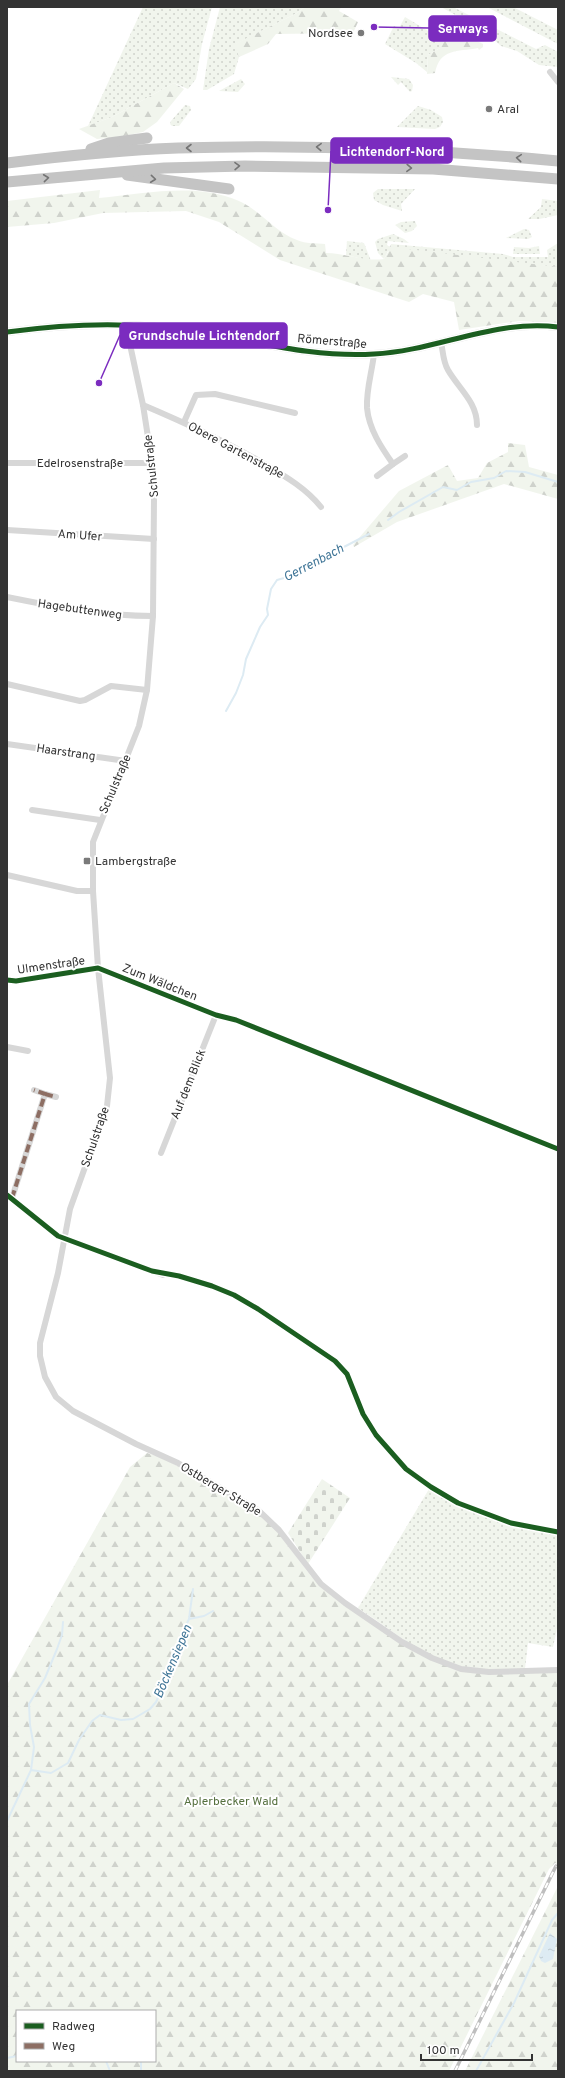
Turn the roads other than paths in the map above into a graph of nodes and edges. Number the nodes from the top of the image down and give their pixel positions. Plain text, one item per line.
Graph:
1 (550, 72) dead end
2 (558, 82) edge
3 (147, 138) dead end
4 (72, 156) junction
5 (558, 161) edge
6 (7, 163) edge
7 (114, 172) junction
8 (558, 179) edge
9 (7, 182) edge
10 (228, 189) dead end
11 (126, 326) junction
12 (558, 327) edge
13 (7, 332) edge
14 (441, 342) junction
15 (374, 354) junction
16 (143, 405) junction
17 (295, 413) dead end
18 (184, 422) junction
19 (477, 425) dead end
20 (405, 456) dead end
21 (7, 463) edge
22 (152, 463) junction
23 (393, 464) junction
24 (377, 476) dead end
25 (321, 507) dead end
26 (7, 530) edge
27 (154, 539) junction
28 (7, 597) edge
29 (153, 616) junction
30 (7, 684) edge
31 (147, 690) junction
32 (7, 744) edge
33 (126, 761) junction
34 (32, 810) dead end
35 (100, 820) junction
36 (7, 875) edge
37 (93, 891) junction
38 (98, 968) junction
39 (7, 980) edge
40 (216, 1015) joint
41 (7, 1047) edge
42 (28, 1051) dead end
43 (34, 1090) dead end
44 (45, 1094) junction
45 (56, 1097) dead end
46 (160, 1152) dead end
47 (9, 1197) edge
48 (65, 1239) junction
49 (163, 1275) dead end
50 (558, 1670) edge

1 - 2 street
3 - 4 highway
5 -> 4 highway
4 - 6 highway
7 -> 8 highway
9 -> 7 highway
7 -> 10 highway
11 - 13 street, Römerstraße
11 - 15 street, Römerstraße
11 - 16 street, Schulstraße
12 - 14 street, Römerstraße
14 - 15 street, Römerstraße
14 - 19 street
15 - 23 street
16 - 18 street, Obere Gartenstraße
16 - 22 street, Schulstraße
17 - 18 street
18 - 25 street, Obere Gartenstraße
20 - 23 street
21 - 22 street, Edelrosenstraße
22 - 27 street, Schulstraße
23 - 24 street
26 - 27 street, Am Ufer
27 - 29 street, Schulstraße
28 - 29 street, Hagebuttenweg
29 - 31 street, Schulstraße
30 - 31 street
31 - 33 street, Schulstraße
32 - 33 street, Haarstrang
33 - 35 street, Schulstraße
34 - 35 street
35 - 37 street, Schulstraße
36 - 37 street
37 - 38 street, Schulstraße
38 - 39 street, Ulmenstraße
38 - 40 street, Zum Wäldchen
38 - 48 street, Schulstraße
40 - 46 street, Auf dem Blick
41 - 42 street
43 - 44 street
44 - 45 street
44 - 47 street
47 - 48 street
48 - 49 street
48 - 50 street, Ostberger Straße

